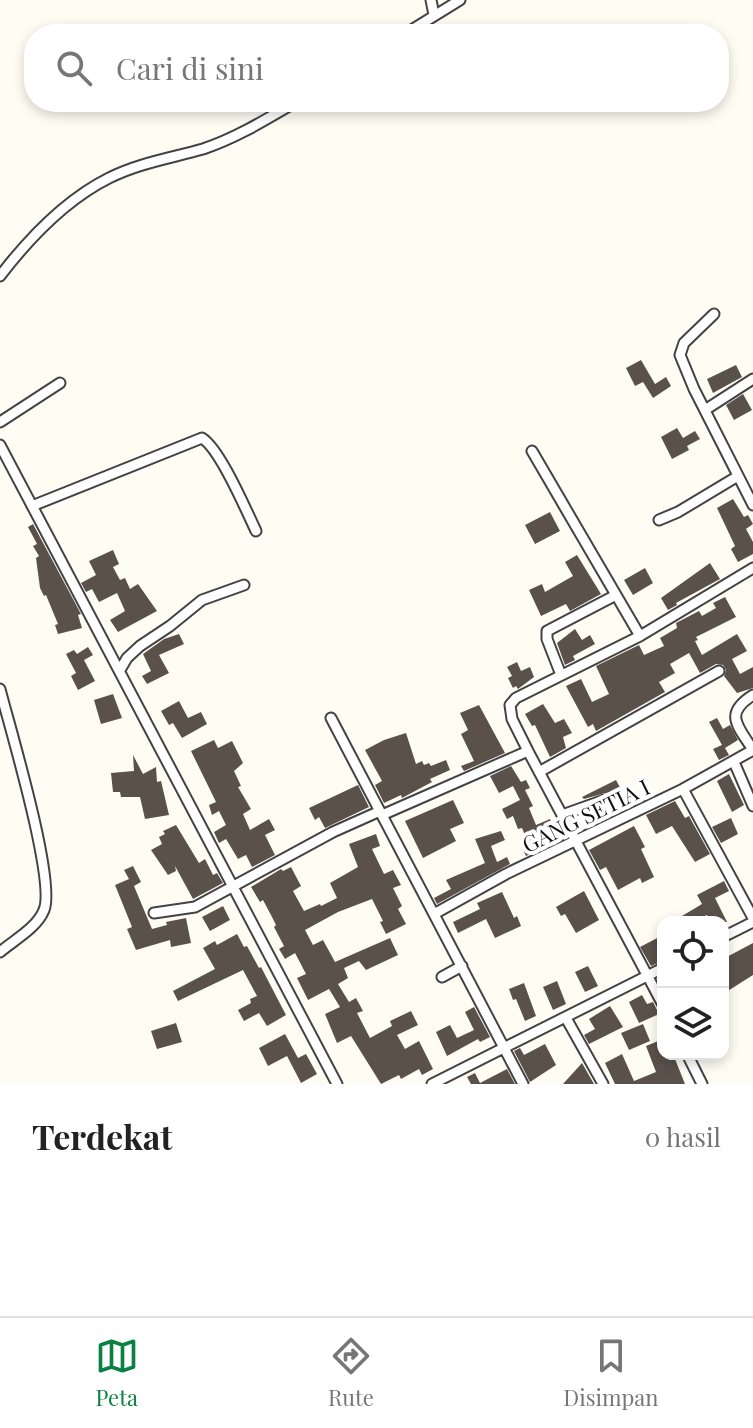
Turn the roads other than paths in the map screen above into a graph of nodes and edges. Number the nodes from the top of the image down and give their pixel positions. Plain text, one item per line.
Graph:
1 (431, 0) edge
2 (460, 0) edge
3 (434, 15) junction
4 (420, 24) edge
5 (279, 112) edge
6 (0, 276) edge
7 (714, 314) dead end
8 (753, 379) edge
9 (60, 383) dead end
10 (705, 410) junction
11 (0, 422) edge
12 (0, 445) edge
13 (532, 451) dead end
14 (738, 476) junction
15 (753, 505) edge
16 (32, 506) junction
17 (659, 520) dead end
18 (256, 531) dead end
19 (753, 568) edge
20 (244, 585) dead end
21 (616, 595) junction
22 (640, 636) junction
23 (120, 670) junction
24 (719, 671) dead end
25 (561, 675) junction
26 (0, 689) edge
27 (753, 695) edge
28 (331, 718) dead end
29 (753, 750) edge
30 (528, 751) junction
31 (734, 762) junction
32 (539, 772) junction
33 (683, 789) junction
34 (604, 800) dead end
35 (753, 806) edge
36 (381, 813) junction
37 (562, 815) junction
38 (576, 842) junction
39 (232, 885) junction
40 (154, 913) dead end
41 (434, 914) junction
42 (753, 920) edge
43 (729, 934) edge
44 (0, 952) edge
45 (462, 966) junction
46 (657, 971) edge
47 (648, 976) junction
48 (442, 977) dead end
49 (657, 993) edge
50 (566, 1018) junction
51 (505, 1049) junction
52 (690, 1060) edge
53 (337, 1084) edge
54 (432, 1084) edge
55 (523, 1084) edge
56 (603, 1084) edge
57 (702, 1084) edge

1 - 3 street
2 - 3 street
3 - 4 street
5 - 6 street
7 - 10 street
8 - 10 street
9 - 11 street
10 - 14 street
12 - 16 street
13 - 21 street
14 - 15 street
14 - 17 street
16 - 18 street
16 - 23 street
19 - 22 street
20 - 23 street
21 - 22 street
21 - 25 street
22 - 25 street
23 - 39 street
24 - 32 street
25 - 30 street
26 - 44 street
27 - 29 street
28 - 36 street
29 - 31 street, GANG SETIA I
30 - 32 street
30 - 36 street
31 - 33 street, GANG SETIA I
31 - 35 street
32 - 37 street
33 - 38 street, GANG SETIA I
33 - 42 street
34 - 37 street
36 - 39 street
36 - 41 street
37 - 38 street
38 - 41 street, GANG SETIA I
38 - 47 street
39 - 40 street
39 - 53 street
41 - 45 street
42 - 43 street
45 - 48 street
45 - 51 street
46 - 47 street
47 - 49 street
47 - 50 street
50 - 51 street
50 - 56 street
51 - 54 street
51 - 55 street
52 - 57 street

